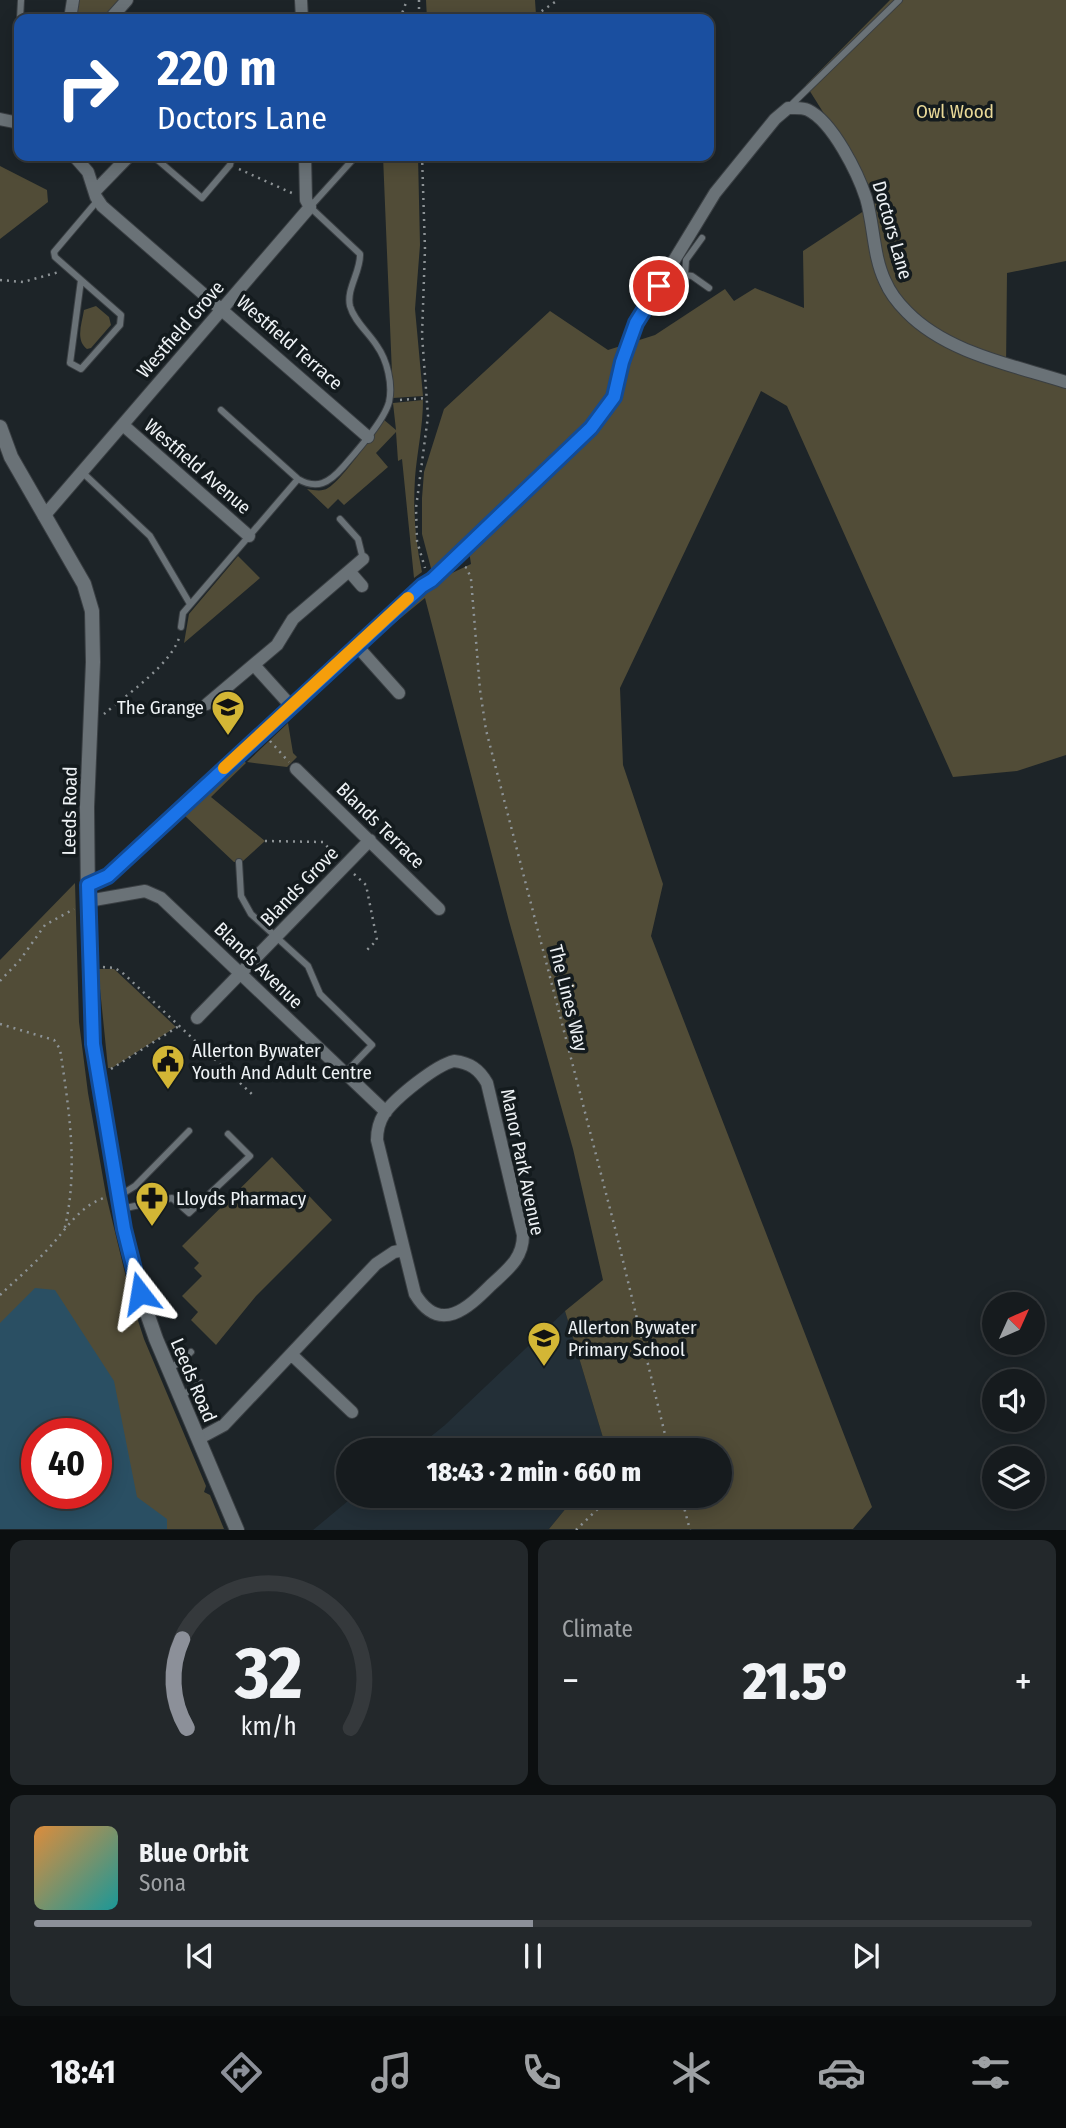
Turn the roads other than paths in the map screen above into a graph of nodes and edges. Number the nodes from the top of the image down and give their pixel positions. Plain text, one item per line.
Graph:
1 (127, 0) edge
2 (899, 0) edge
3 (114, 14) edge
4 (788, 108) junction
5 (78, 161) edge
6 (125, 161) edge
7 (159, 161) edge
8 (231, 161) edge
9 (305, 161) edge
10 (351, 161) edge
11 (97, 195) junction
12 (308, 203) junction
13 (702, 237) dead end
14 (685, 275) junction
15 (82, 280) junction
16 (659, 286) junction
17 (709, 288) dead end
18 (223, 309) junction
19 (1066, 382) edge
20 (221, 410) dead end
21 (123, 425) junction
22 (0, 427) edge
23 (368, 437) junction
24 (82, 472) junction
25 (298, 480) junction
26 (44, 516) junction
27 (340, 519) dead end
28 (249, 536) junction
29 (363, 558) joint
30 (349, 571) junction
31 (362, 586) dead end
32 (190, 604) junction
33 (181, 627) road end
34 (358, 646) junction
35 (254, 665) junction
36 (399, 693) dead end
37 (207, 704) dead end
38 (291, 706) junction
39 (296, 769) road end
40 (370, 840) junction
41 (239, 862) dead end
42 (88, 885) junction
43 (88, 901) junction
44 (439, 909) dead end
45 (276, 937) junction
46 (240, 974) junction
47 (197, 1018) dead end
48 (345, 1073) junction
49 (386, 1112) junction
50 (189, 1130) dead end
51 (228, 1134) dead end
52 (120, 1202) junction
53 (404, 1250) junction
54 (191, 1352) dead end
55 (292, 1355) junction
56 (169, 1369) junction
57 (201, 1383) dead end
58 (181, 1396) junction
59 (352, 1412) dead end
60 (198, 1439) junction
61 (237, 1530) edge

1 - 3 street
2 - 4 lane
4 - 16 street
4 - 19 street, Doctors Lane
5 - 11 street, Westfield Terrace
6 - 11 street
7 - 8 lane
9 - 12 street
10 - 12 lane
11 - 15 lane
11 - 18 street, Westfield Terrace
12 - 18 street, Westfield Grove
12 - 23 lane
13 - 14 lane
14 - 16 lane
14 - 17 lane
15 - 15 lane
16 - 34 street
18 - 21 street, Westfield Grove
18 - 23 street, Westfield Terrace
20 - 25 lane
21 - 24 street, Westfield Grove
21 - 28 street, Westfield Avenue
22 - 26 street, Leeds Road
23 - 25 lane
24 - 26 street, Westfield Grove
24 - 32 lane
25 - 28 lane
26 - 42 street, Leeds Road
27 - 29 lane
28 - 32 lane
29 - 30 street
30 - 31 street
30 - 35 street
32 - 33 lane
34 - 36 street
34 - 38 street
35 - 37 street
35 - 38 street
38 - 42 street
39 - 40 street, Blands Terrace
40 - 44 street, Blands Terrace
40 - 45 street, Blands Grove
41 - 45 lane
42 - 43 street, Leeds Road
43 - 46 street, Blands Avenue
43 - 52 street, Leeds Road
45 - 46 street, Blands Grove
45 - 48 lane
46 - 47 street, Blands Grove
46 - 48 street, Blands Avenue
48 - 49 street, Blands Avenue
49 - 53 street, Manor Park Avenue
49 - 53 street, Manor Park Avenue
50 - 52 lane
51 - 52 lane
52 - 56 street, Leeds Road
53 - 55 street
54 - 56 lane
55 - 59 street
55 - 60 street
56 - 58 street, Leeds Road
57 - 58 lane
58 - 60 street, Leeds Road
60 - 61 street, Leeds Road

